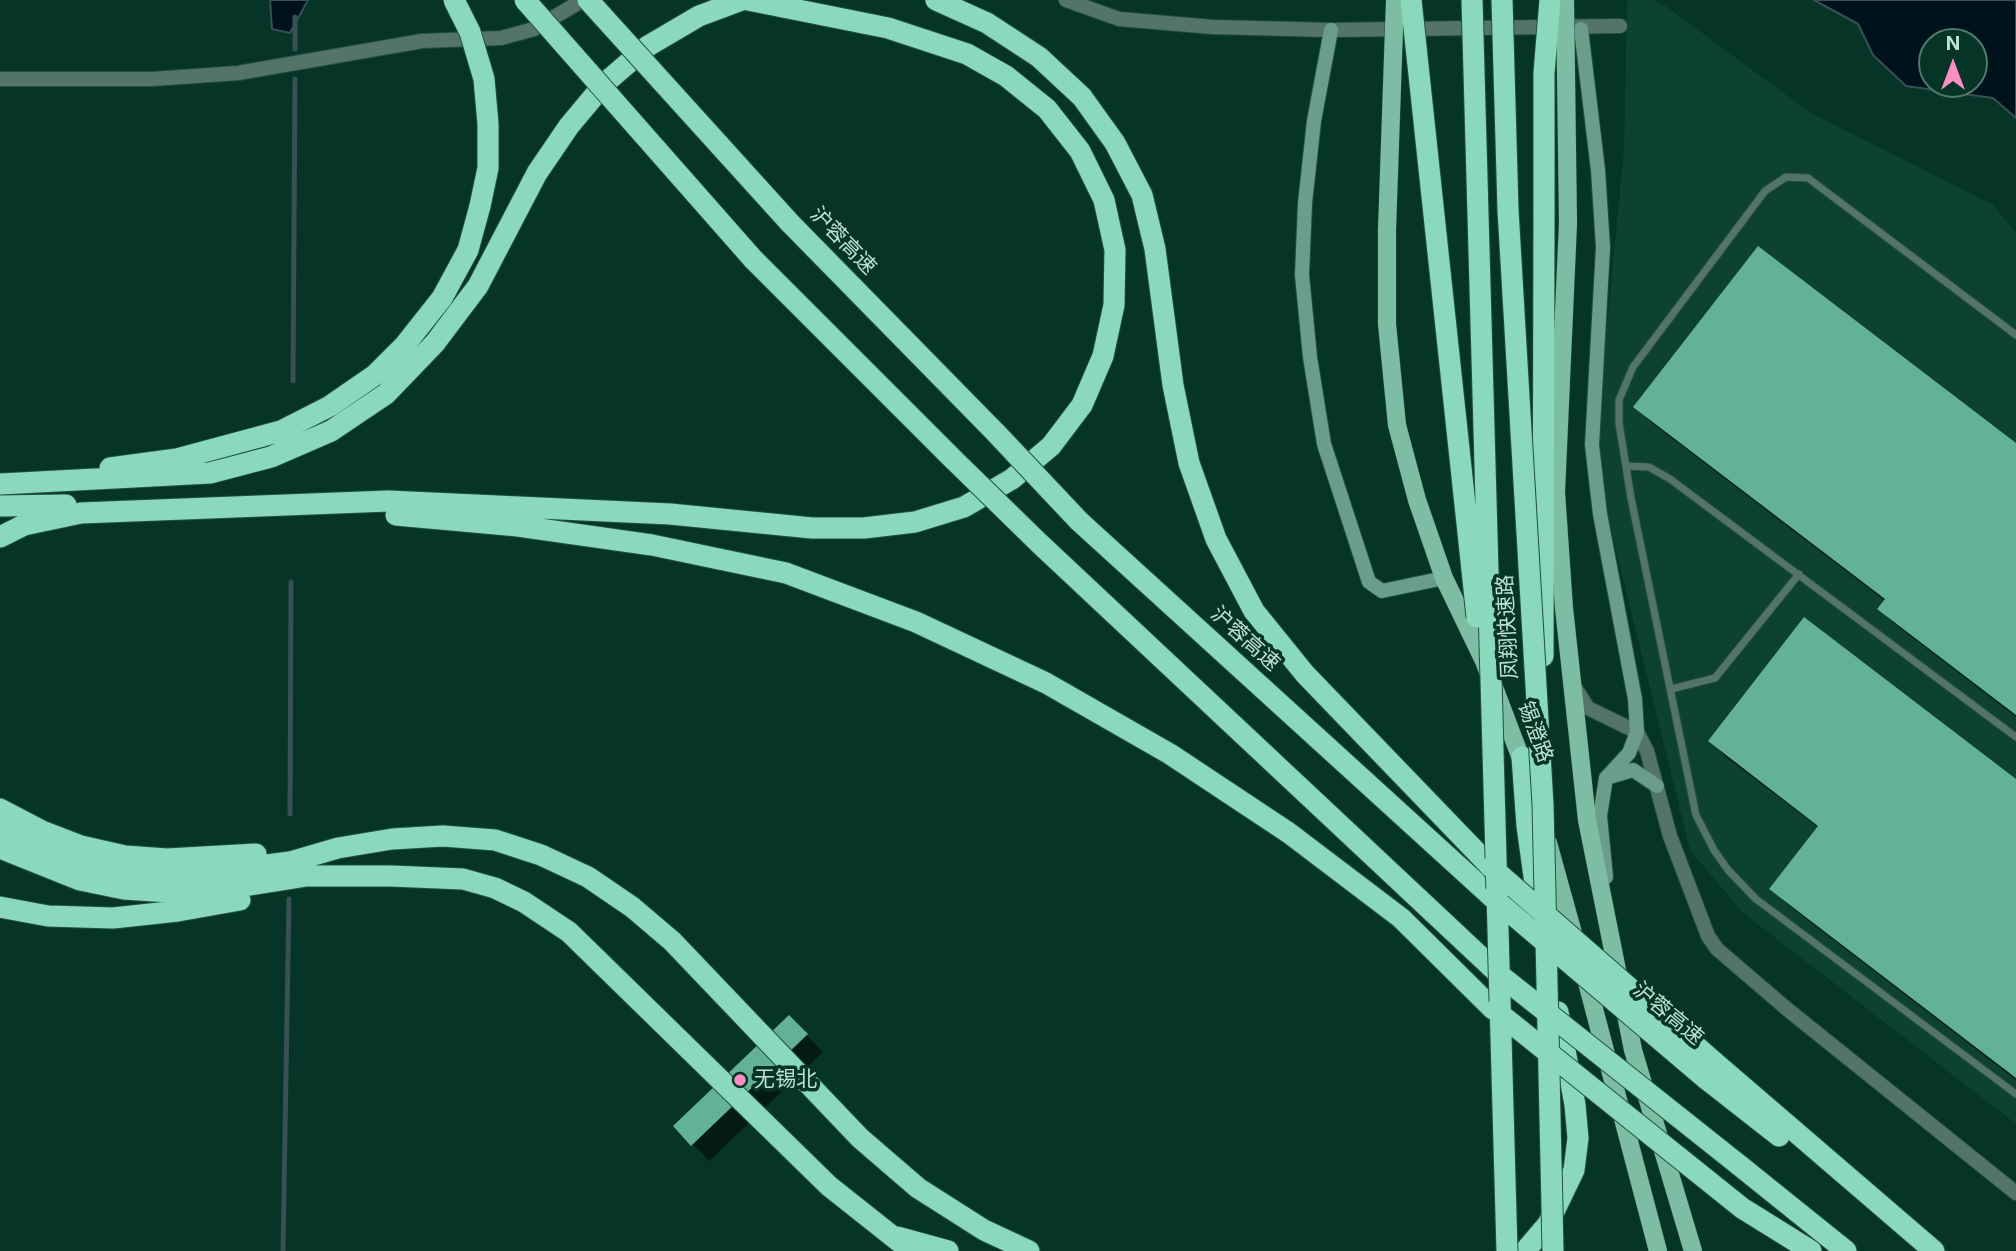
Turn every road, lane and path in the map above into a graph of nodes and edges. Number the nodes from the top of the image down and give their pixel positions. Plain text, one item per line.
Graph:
1 (454, 0) edge
2 (525, 0) edge
3 (583, 0) edge
4 (588, 0) edge
5 (745, 0) edge
6 (936, 0) edge
7 (1066, 0) edge
8 (1395, 0) edge
9 (1411, 0) edge
10 (1472, 0) edge
11 (1502, 0) edge
12 (1550, 0) edge
13 (1565, 0) edge
14 (1620, 26) dead end
15 (1581, 29) junction
16 (1331, 30) junction
17 (0, 79) edge
18 (2016, 335) edge
19 (1627, 466) junction
20 (27, 483) junction
21 (0, 484) edge
22 (248, 505) junction
23 (0, 506) edge
24 (0, 537) edge
25 (1800, 574) junction
26 (1444, 578) junction
27 (1572, 683) junction
28 (1671, 689) junction
29 (1637, 732) junction
30 (2016, 737) edge
31 (1522, 757) junction
32 (1606, 778) junction
33 (1657, 786) junction
34 (1495, 789) junction
35 (1543, 806) junction
36 (0, 808) edge
37 (0, 828) edge
38 (0, 848) edge
39 (338, 848) junction
40 (391, 876) junction
41 (0, 907) edge
42 (1612, 944) junction
43 (1709, 1070) junction
44 (2016, 1094) edge
45 (2016, 1193) edge
46 (885, 1233) junction
47 (911, 1251) edge
48 (948, 1251) edge
49 (1029, 1251) edge
50 (1507, 1251) edge
51 (1524, 1251) edge
52 (1553, 1251) edge
53 (1658, 1251) edge
54 (1693, 1251) edge
55 (1811, 1251) edge
56 (1846, 1251) edge
57 (1927, 1251) edge
58 (1934, 1251) edge

1 - 20 highway, bridge
2 - 56 highway, bridge
3 - 17 street
4 - 43 highway, 沪蓉高速, bridge
5 - 20 highway
5 - 22 highway
6 - 43 highway, bridge
7 - 16 street
8 - 26 main road, 锡澄路, bridge
9 - 34 highway, bridge
10 - 34 highway, 凤翔快速路, bridge
11 - 35 highway, 凤翔快速路, bridge
12 - 35 highway, bridge
13 - 27 main road, 锡澄路, bridge
14 - 15 street
15 - 16 street
15 - 29 main road
16 - 26 main road
18 - 19 lane
19 - 25 lane
19 - 28 lane
20 - 21 highway
22 - 23 highway
22 - 24 highway
22 - 55 highway, bridge
25 - 28 lane
25 - 30 lane
26 - 31 main road, 锡澄路
27 - 29 street
27 - 42 main road, 锡澄路
28 - 44 lane
29 - 32 main road
29 - 33 street
31 - 51 highway
31 - 53 main road, 锡澄路
32 - 33 main road
32 - 42 main road
33 - 45 street
34 - 50 highway, 凤翔快速路, bridge
35 - 52 highway, 凤翔快速路, bridge
36 - 39 highway
37 - 39 highway
38 - 40 highway
39 - 49 highway
40 - 41 highway
40 - 46 highway
42 - 54 main road, 锡澄路
43 - 57 highway, 沪蓉高速
43 - 58 highway
46 - 47 highway
46 - 48 highway

